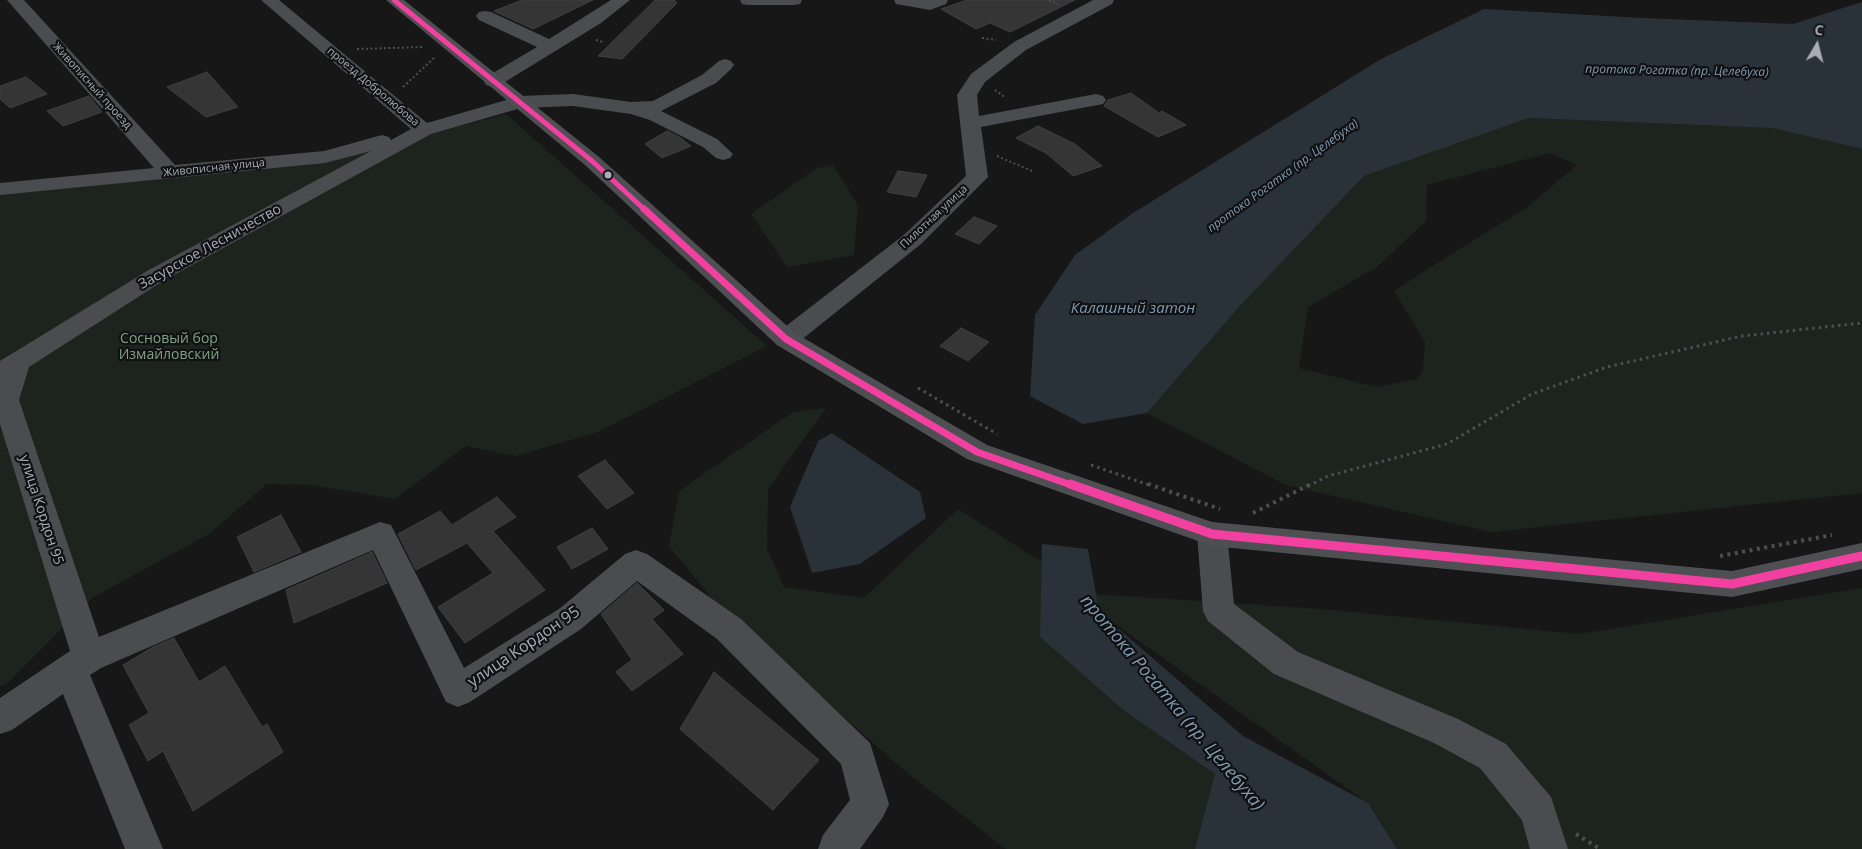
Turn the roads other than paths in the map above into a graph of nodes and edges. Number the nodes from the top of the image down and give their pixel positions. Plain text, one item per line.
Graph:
1 (14, 0) edge
2 (269, 0) edge
3 (394, 0) edge
4 (622, 0) edge
5 (748, 0) edge
6 (794, 0) edge
7 (902, 0) edge
8 (940, 0) edge
9 (1106, 0) edge
10 (485, 16) dead end
11 (550, 46) junction
12 (725, 65) dead end
13 (493, 81) junction
14 (1096, 100) dead end
15 (520, 102) junction
16 (631, 108) junction
17 (971, 123) junction
18 (424, 130) junction
19 (723, 154) dead end
20 (169, 172) junction
21 (0, 189) edge
22 (786, 339) junction
23 (9, 367) edge
24 (1219, 523) junction
25 (1862, 556) edge
26 (80, 664) junction
27 (0, 718) edge
28 (144, 849) edge
29 (837, 849) edge
30 (1549, 849) edge

1 - 20 street, Живописный проезд
2 - 18 street, проезд Добролюбова
3 - 13 main road
4 - 11 street
5 - 6 street
7 - 8 street
9 - 17 street, Пилотная улица
10 - 11 street
11 - 13 street
12 - 16 street
13 - 15 main road
14 - 17 street
15 - 16 street, проезд Добролюбова
15 - 18 street, проезд Добролюбова
15 - 22 main road
16 - 19 street
17 - 22 street, Пилотная улица
18 - 20 street, Живописная улица
18 - 23 street, Засурское Лесничество
20 - 21 street, Живописная улица
22 - 24 main road
23 - 26 street, улица Кордон 95
24 - 25 main road
24 - 30 street
26 - 27 street, улица Кордон 95
26 - 28 street, улица Кордон 95
26 - 29 street, улица Кордон 95

